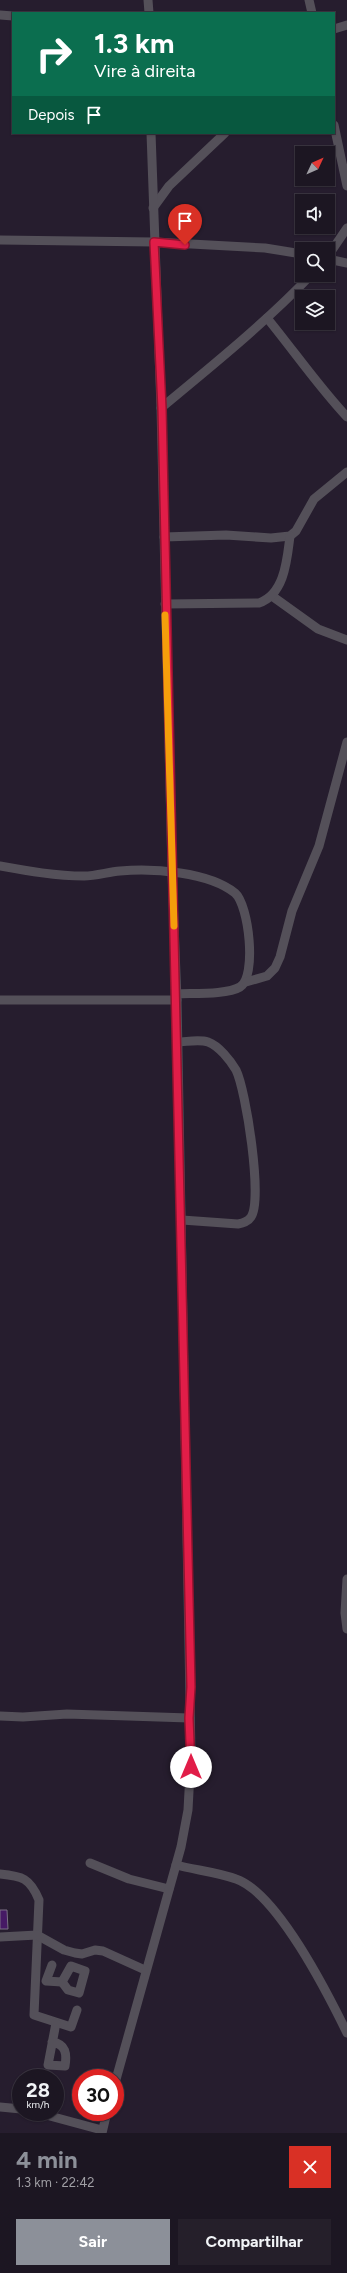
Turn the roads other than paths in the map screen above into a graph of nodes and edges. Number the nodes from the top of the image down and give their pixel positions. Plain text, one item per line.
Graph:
1 (148, 0) edge
2 (309, 0) edge
3 (149, 12) edge
4 (312, 12) edge
5 (0, 15) edge
6 (12, 16) edge
7 (347, 25) edge
8 (335, 28) edge
9 (335, 130) edge
10 (152, 134) edge
11 (224, 134) edge
12 (347, 186) edge
13 (153, 208) junction
14 (347, 228) edge
15 (0, 240) edge
16 (154, 242) junction
17 (335, 246) edge
18 (295, 253) edge
19 (335, 259) edge
20 (347, 263) edge
21 (304, 282) edge
22 (267, 318) junction
23 (162, 408) junction
24 (347, 417) edge
25 (347, 472) edge
26 (290, 536) junction
27 (164, 538) junction
28 (272, 596) junction
29 (165, 604) junction
30 (347, 640) edge
31 (347, 742) edge
32 (0, 866) edge
33 (172, 872) junction
34 (246, 982) junction
35 (176, 997) junction
36 (0, 1000) edge
37 (177, 1042) junction
38 (182, 1220) junction
39 (347, 1579) edge
40 (347, 1629) edge
41 (0, 1716) edge
42 (189, 1718) junction
43 (90, 1863) dead end
44 (176, 1866) junction
45 (0, 1874) edge
46 (169, 1889) junction
47 (39, 1936) junction
48 (0, 1937) edge
49 (88, 1951) junction
50 (52, 1965) dead end
51 (80, 1969) junction
52 (145, 1970) junction
53 (62, 1982) junction
54 (77, 2010) dead end
55 (56, 2023) junction
56 (347, 2033) edge
57 (52, 2042) dead end
58 (119, 2069) edge
59 (0, 2107) edge
60 (12, 2108) edge
61 (64, 2121) edge
62 (105, 2121) edge
63 (102, 2132) edge

1 - 3 street
2 - 4 street
5 - 6 street
7 - 8 street
9 - 12 street
10 - 13 street
11 - 13 street
13 - 16 street
14 - 17 street
15 - 16 street
16 - 18 street
16 - 23 street
19 - 20 street
21 - 22 street
22 - 23 street
22 - 24 street
23 - 27 street
25 - 26 street
26 - 27 street
26 - 28 street
27 - 29 street
28 - 29 street
28 - 30 street
29 - 33 street
31 - 34 street
32 - 33 street
33 - 34 street
33 - 35 street
34 - 35 street
35 - 36 street
35 - 37 street
37 - 38 street
37 - 38 street
38 - 42 street
39 - 40 street
41 - 42 street
42 - 44 street
43 - 46 street
44 - 46 street
44 - 56 street
45 - 47 street
46 - 52 street
47 - 48 street
47 - 49 street
47 - 55 street
49 - 51 street
49 - 52 street
50 - 53 street
51 - 53 street
51 - 53 street
52 - 58 street
54 - 55 street
55 - 57 street
59 - 60 street
61 - 63 street
62 - 63 street

